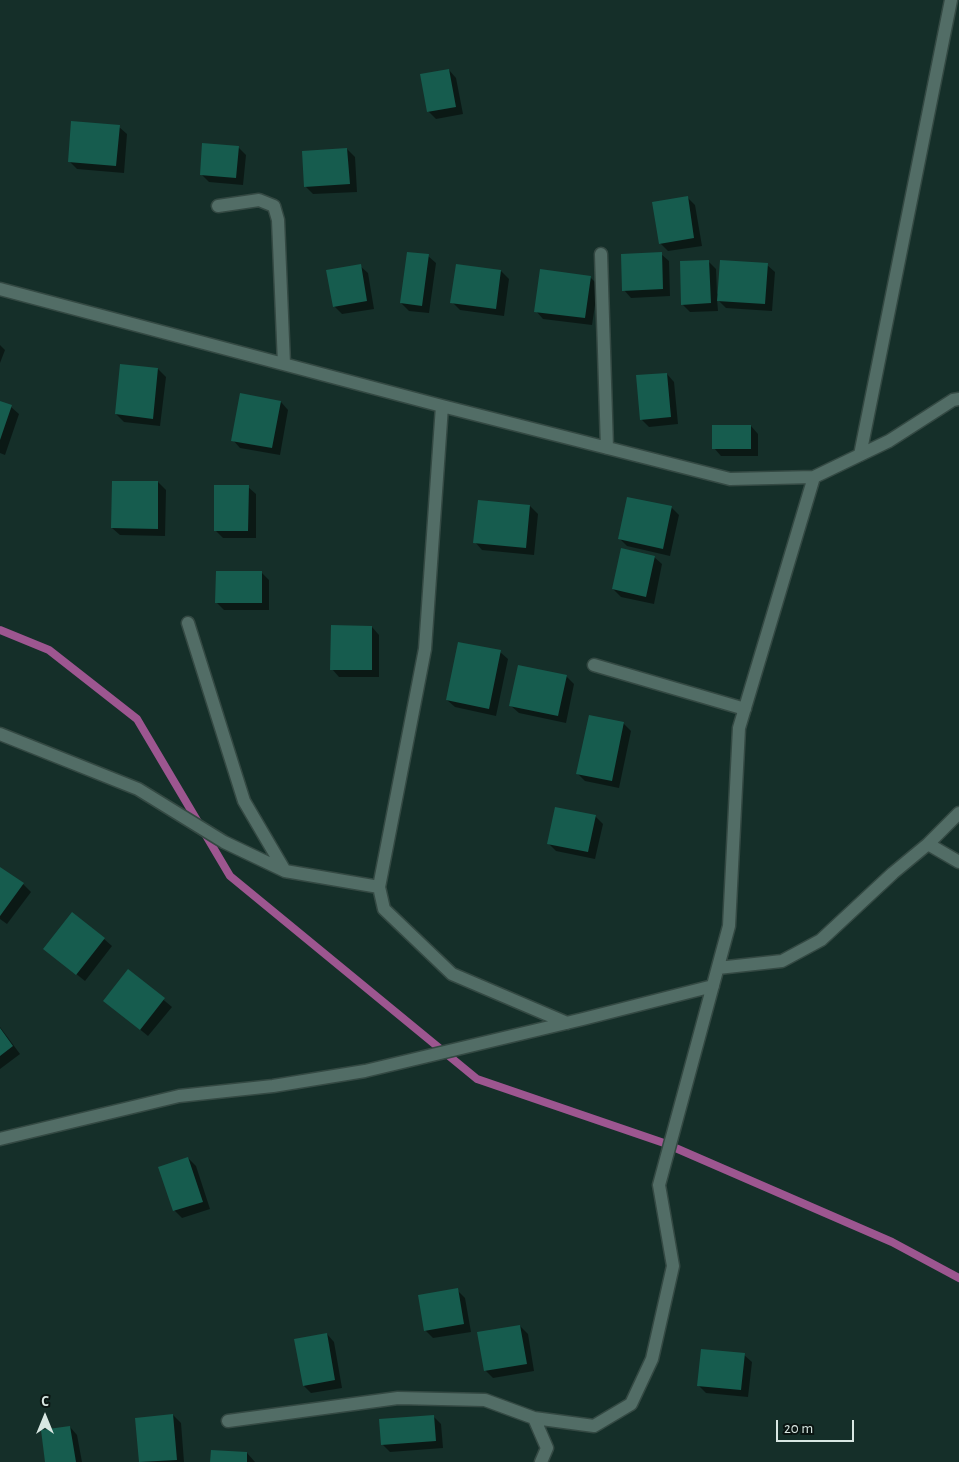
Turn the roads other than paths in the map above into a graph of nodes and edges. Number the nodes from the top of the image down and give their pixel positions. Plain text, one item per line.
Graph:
1 (951, 0) edge
2 (218, 206) dead end
3 (601, 254) dead end
4 (0, 289) edge
5 (284, 364) junction
6 (959, 388) edge
7 (956, 400) edge
8 (442, 406) junction
9 (607, 448) junction
10 (860, 456) junction
11 (814, 477) junction
12 (188, 623) dead end
13 (594, 665) dead end
14 (745, 709) junction
15 (0, 734) edge
16 (959, 813) edge
17 (928, 844) junction
18 (959, 862) edge
19 (286, 871) junction
20 (379, 887) junction
21 (718, 968) junction
22 (713, 986) junction
23 (567, 1023) junction
24 (0, 1139) edge
25 (534, 1418) junction
26 (228, 1421) dead end
27 (541, 1462) edge

1 - 10 street
2 - 5 street
3 - 9 street
4 - 5 street
5 - 8 street
6 - 7 street
7 - 10 street
8 - 9 street
8 - 20 street
9 - 11 street
10 - 11 street
11 - 14 street
12 - 19 street
13 - 14 street
14 - 21 street
15 - 19 street
16 - 17 street
17 - 18 street
17 - 21 street
19 - 20 street
20 - 23 street
21 - 22 street
22 - 23 street
22 - 25 street
23 - 24 street
25 - 26 street
25 - 27 street

